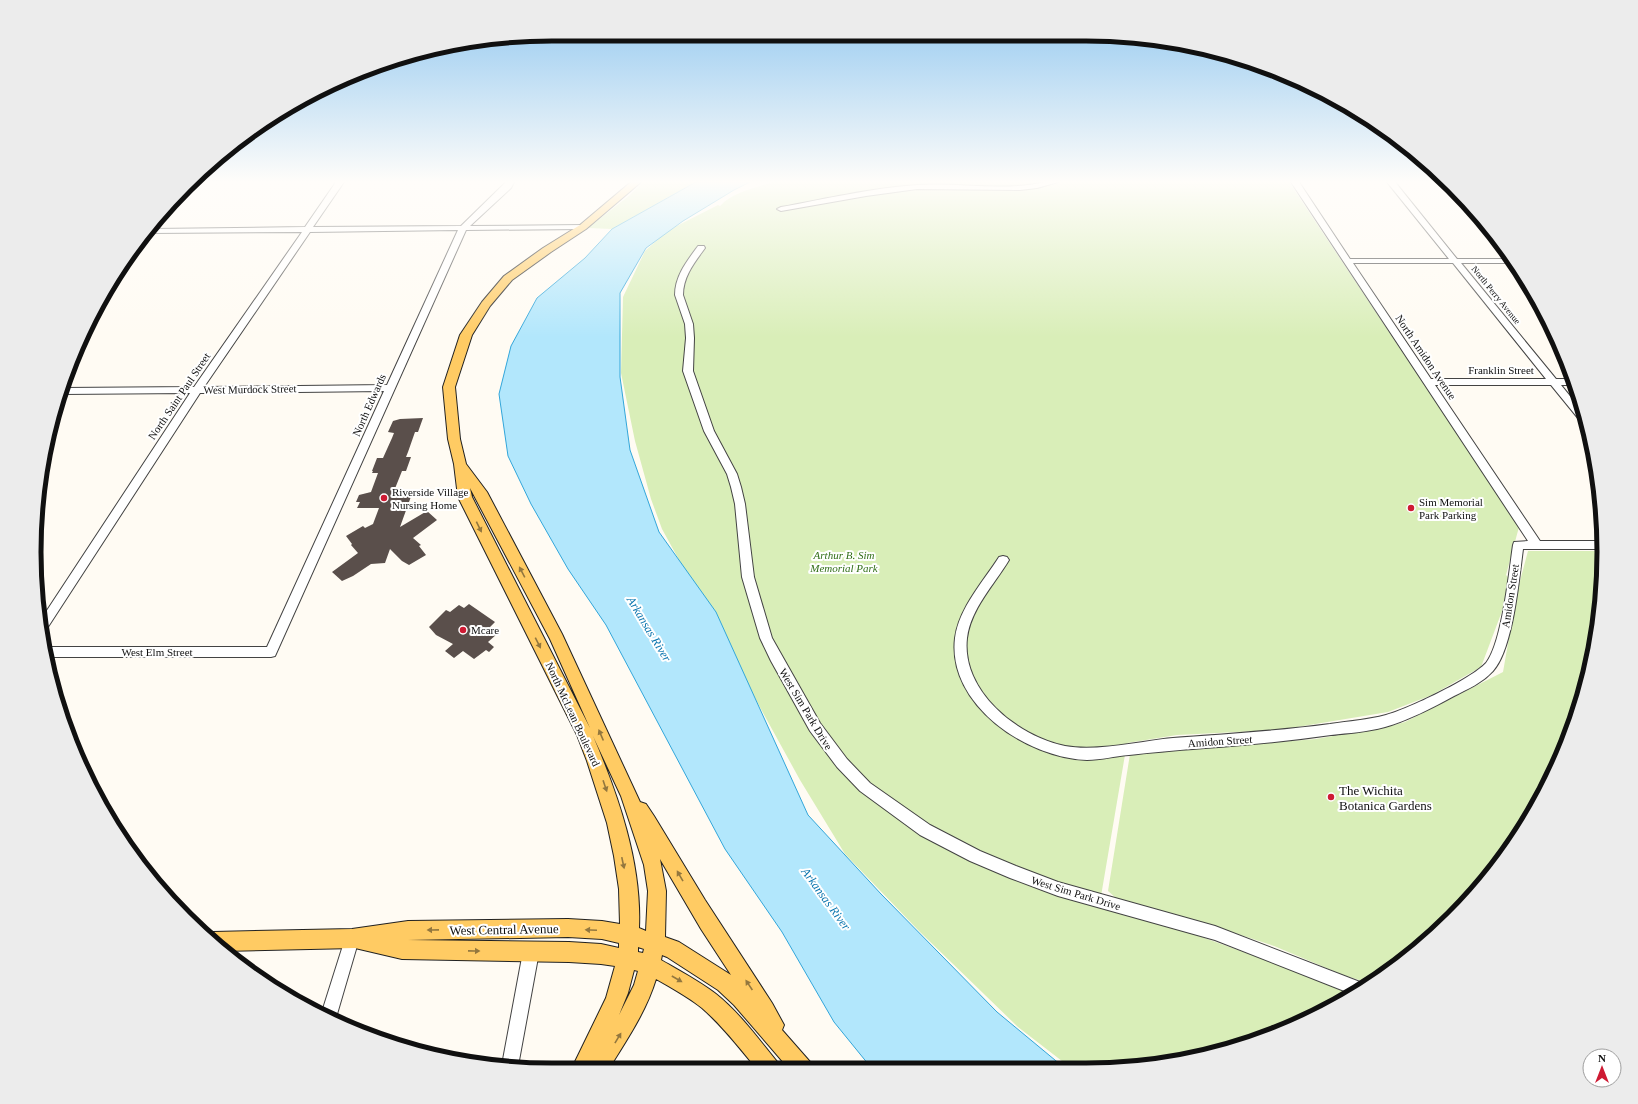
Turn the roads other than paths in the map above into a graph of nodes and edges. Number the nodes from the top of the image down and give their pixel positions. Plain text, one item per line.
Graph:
1 (306, 234) edge
2 (460, 234) edge
3 (573, 234) edge
4 (1329, 234) edge
5 (1433, 234) edge
6 (701, 248) dead end
7 (1347, 261) junction
8 (1455, 261) junction
9 (1506, 261) edge
10 (1428, 382) junction
11 (1553, 382) junction
12 (1568, 382) edge
13 (390, 388) junction
14 (197, 390) junction
15 (67, 391) edge
16 (1577, 412) edge
17 (460, 464) junction
18 (1536, 545) junction
19 (1597, 545) edge
20 (1003, 560) dead end
21 (45, 622) edge
22 (51, 652) edge
23 (271, 652) joint
24 (629, 796) junction
25 (630, 935) junction
26 (352, 939) junction
27 (222, 942) edge
28 (655, 942) junction
29 (531, 952) junction
30 (628, 959) junction
31 (650, 965) junction
32 (1354, 988) edge
33 (330, 1012) edge
34 (591, 1049) junction
35 (791, 1054) junction
36 (511, 1061) edge
37 (578, 1063) edge
38 (584, 1063) edge
39 (600, 1063) edge
40 (765, 1063) edge
41 (798, 1063) edge

1 - 14 street, North Saint Paul Street
2 - 13 street, North Edwards
3 - 17 main road, North McLean Boulevard
4 - 7 street, North Amidon Avenue
5 - 8 street, North Perry Avenue
6 - 32 street, West Sim Park Drive
7 - 8 street
7 - 10 street, North Amidon Avenue
8 - 9 street
8 - 11 street, North Perry Avenue
10 - 11 street, Franklin Street
10 - 18 street, North Amidon Avenue
11 - 12 street, Franklin Street
11 - 16 street, North Perry Avenue
13 - 14 street, West Murdock Street
13 - 23 street, North Edwards
14 - 15 street, West Murdock Street
14 - 21 street, North Saint Paul Street
24 -> 17 main road, North McLean Boulevard
17 -> 25 main road, North McLean Boulevard
18 - 19 street
18 - 20 street, Amidon Street
22 - 23 street, West Elm Street
24 - 28 main road, North McLean Boulevard
35 -> 24 main road
25 -> 26 main road, West Central Avenue
25 - 28 main road, West Central Avenue
25 - 30 main road, North McLean Boulevard
26 - 27 main road, West Central Avenue
26 -> 29 main road, West Central Avenue
26 - 33 street
28 - 31 main road, North McLean Boulevard
28 - 35 main road
29 - 30 main road, West Central Avenue
29 - 36 street
30 - 31 main road
30 - 34 main road, North McLean Boulevard
39 -> 31 main road, North McLean Boulevard
31 -> 40 main road
34 - 37 main road
34 - 38 main road, North McLean Boulevard
35 - 41 main road

